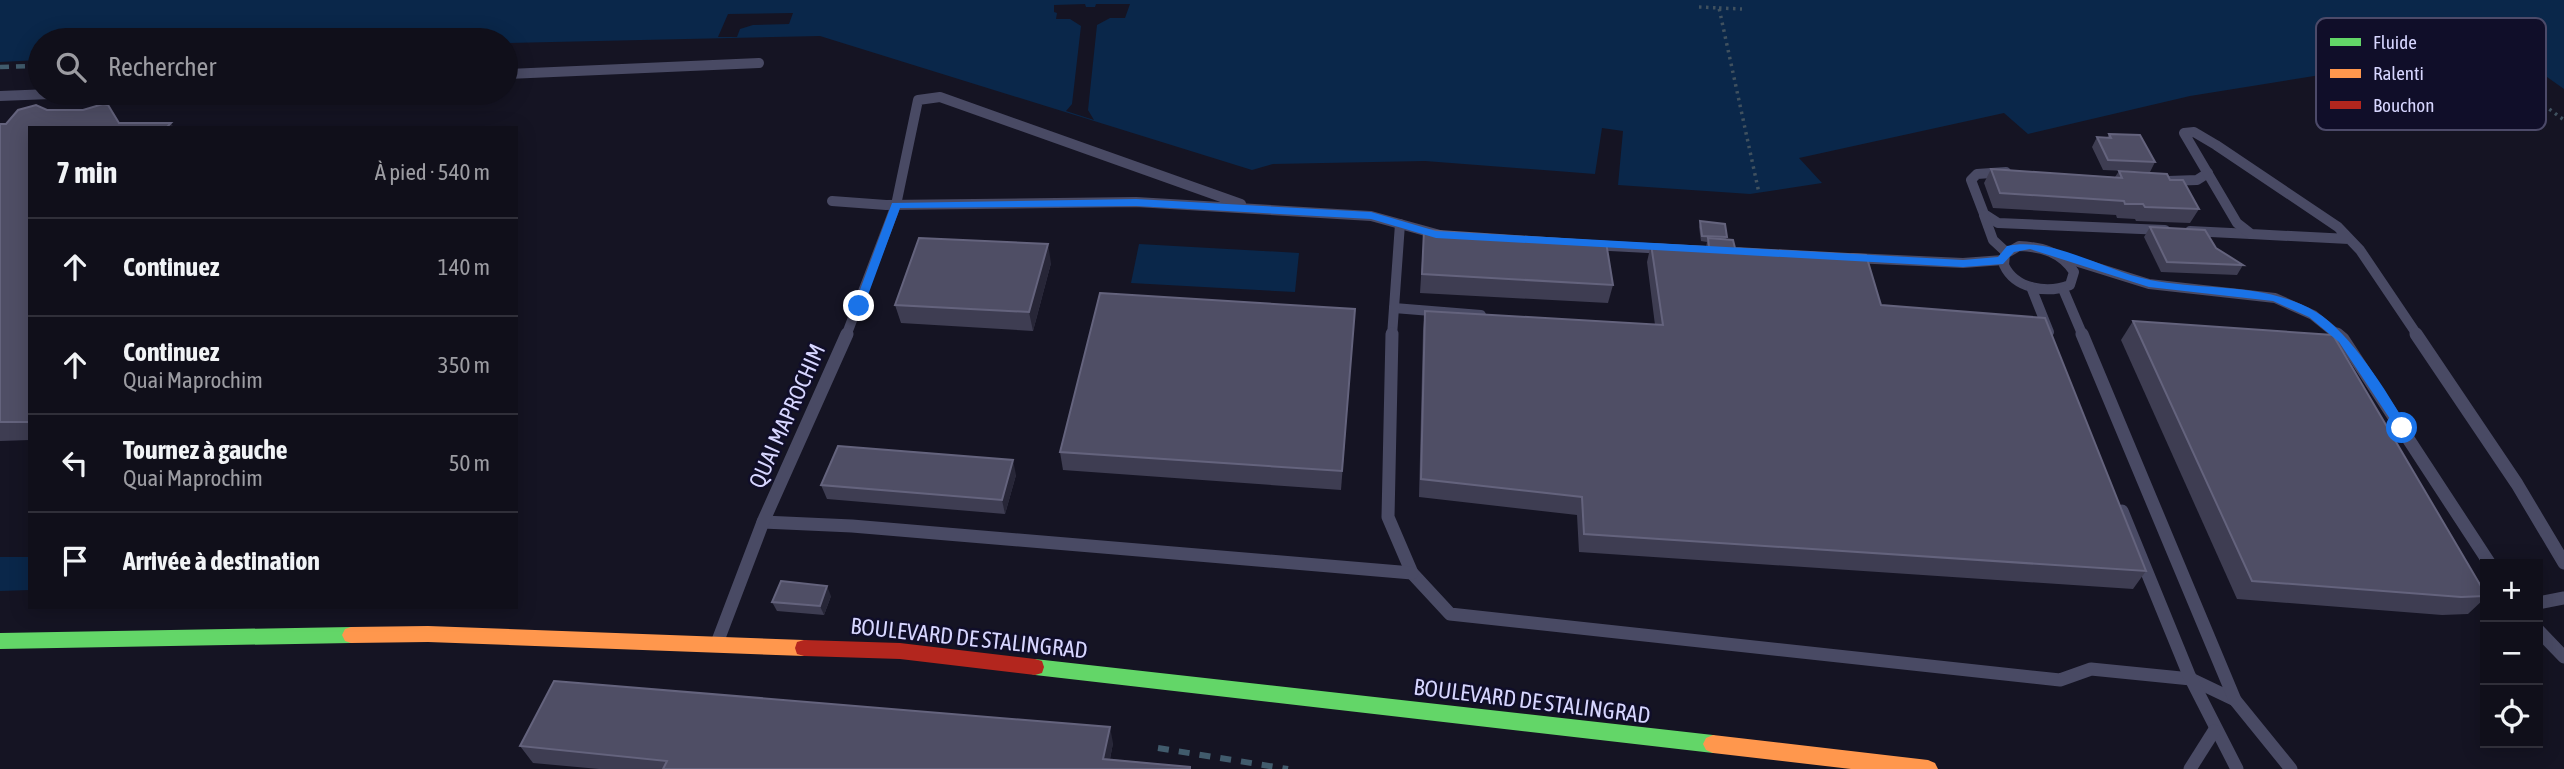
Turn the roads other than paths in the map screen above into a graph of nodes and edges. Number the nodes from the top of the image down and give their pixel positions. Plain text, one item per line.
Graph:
1 (759, 63) dead end
2 (518, 73) edge
3 (28, 95) edge
4 (0, 96) edge
5 (2019, 173) edge
6 (2208, 173) junction
7 (2156, 180) edge
8 (832, 201) dead end
9 (896, 205) junction
10 (1255, 209) junction
11 (1984, 214) junction
12 (1400, 224) junction
13 (2251, 234) junction
14 (1449, 236) edge
15 (2349, 239) junction
16 (1585, 245) edge
17 (1676, 249) edge
18 (2005, 256) junction
19 (2059, 256) junction
20 (1839, 257) edge
21 (2031, 287) junction
22 (2063, 289) junction
23 (1394, 308) junction
24 (1491, 316) edge
25 (2056, 350) edge
26 (2118, 502) edge
27 (763, 522) junction
28 (2487, 559) edge
29 (2564, 563) edge
30 (1412, 573) junction
31 (2564, 598) edge
32 (2543, 602) edge
33 (2543, 635) edge
34 (0, 640) edge
35 (717, 643) junction
36 (2564, 657) edge
37 (2191, 679) junction
38 (2235, 700) junction
39 (2214, 732) junction
40 (1928, 769) edge
41 (2190, 769) edge
42 (2237, 769) edge
43 (2291, 769) edge

1 - 2 lane
3 - 4 lane
5 - 11 lane
6 - 7 lane
6 - 13 lane
6 - 15 lane
8 - 9 lane, QUAI MAPROCHIM
9 - 10 lane, QUAI MAPROCHIM
9 - 10 lane, QUAI MAPROCHIM
9 - 27 lane, QUAI MAPROCHIM
10 - 12 lane, QUAI MAPROCHIM
11 - 13 lane
11 - 18 lane
12 - 14 lane, QUAI MAPROCHIM
12 - 23 lane
13 - 15 lane
15 - 29 lane
16 - 17 lane
18 - 19 lane
18 - 20 lane
18 - 21 lane
19 - 22 lane
19 - 28 lane
21 - 22 lane
21 - 25 lane
22 - 38 lane
23 - 24 lane
23 - 30 lane
26 - 37 lane
27 - 30 lane
27 - 35 lane, QUAI MAPROCHIM
30 - 37 lane
31 - 32 lane
33 - 36 lane
34 - 35 main road, BOULEVARD DE STALINGRAD
35 - 40 main road, BOULEVARD DE STALINGRAD
37 - 38 lane
37 - 39 lane
38 - 43 lane
39 - 41 lane
39 - 42 lane

